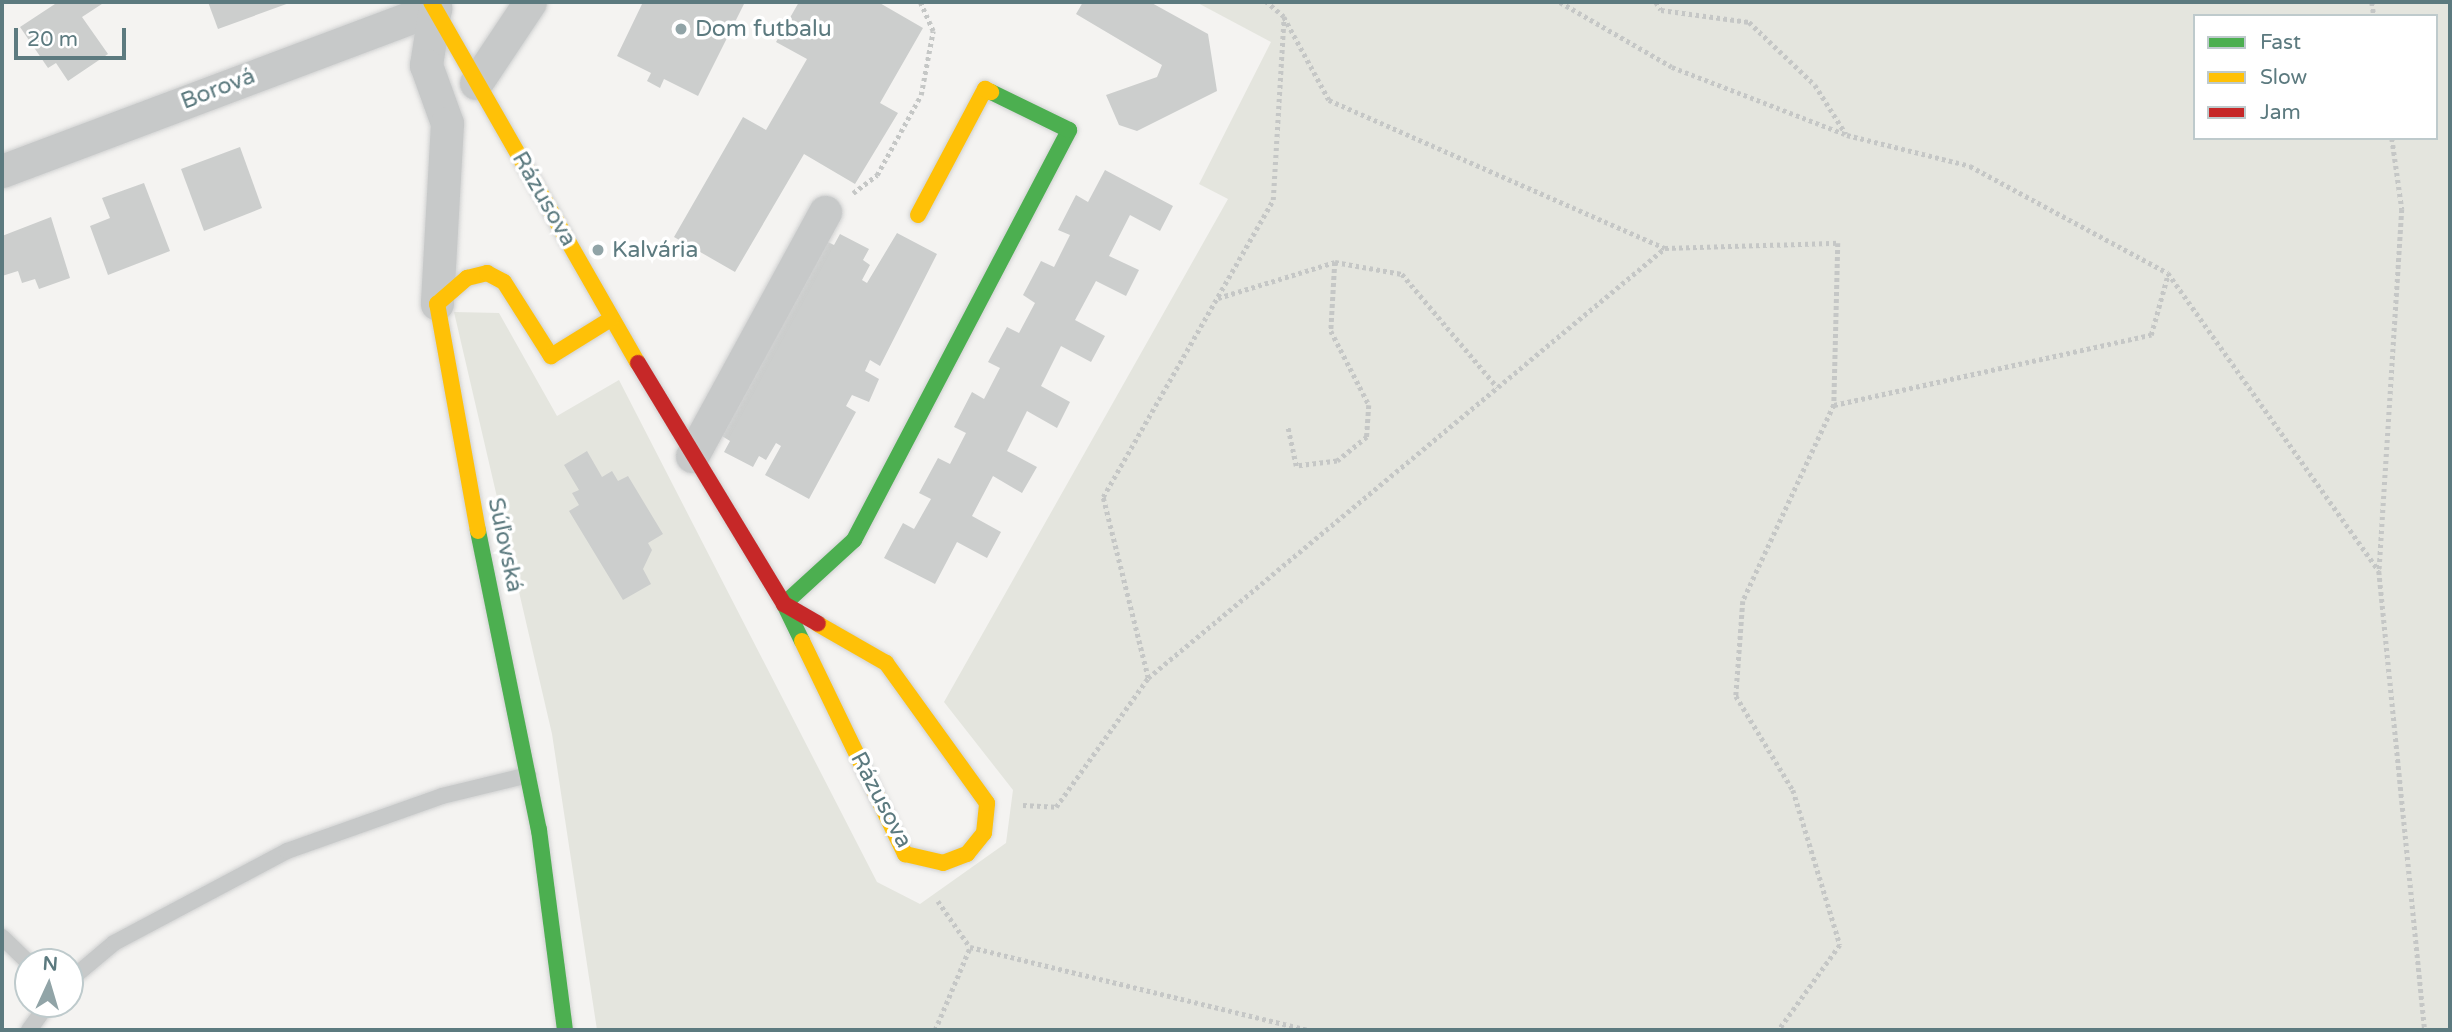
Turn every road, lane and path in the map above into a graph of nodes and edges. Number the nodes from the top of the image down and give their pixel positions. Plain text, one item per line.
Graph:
1 (530, 2) edge
2 (920, 2) edge
3 (1266, 2) edge
4 (1560, 2) edge
5 (1656, 2) edge
6 (433, 5) edge
7 (1284, 17) junction
8 (476, 83) junction
9 (1847, 135) junction
10 (2392, 140) edge
11 (2, 171) edge
12 (825, 212) joint
13 (918, 215) dead end
14 (1665, 248) junction
15 (1335, 262) junction
16 (2168, 273) junction
17 (1217, 298) junction
18 (437, 304) junction
19 (611, 318) junction
20 (1497, 387) junction
21 (1834, 405) junction
22 (1288, 428) dead end
23 (692, 456) junction
24 (2379, 571) junction
25 (784, 604) junction
26 (1148, 678) junction
27 (529, 775) junction
28 (987, 803) junction
29 (905, 854) junction
30 (970, 947) junction
31 (84, 968) edge
32 (565, 1030) edge
33 (935, 1030) edge
34 (1308, 1030) edge
35 (1779, 1030) edge
36 (2425, 1030) edge

1 - 8 street
2 - 12 path
3 - 7 path
4 - 9 path
5 - 9 path
6 - 8 street, Rázusova
6 - 11 street, Borová
6 - 18 street
7 - 14 path
7 - 17 path
8 - 19 street, Rázusova
9 - 16 path
10 - 24 path
12 - 23 street
13 - 25 street
14 - 20 path
14 - 21 path
15 - 17 path
15 - 20 path
15 - 22 path
16 - 21 path
16 - 24 path
17 - 26 path
18 - 19 street
18 - 27 street, Súľovská
19 - 23 street, Rázusova
20 - 26 path
21 - 35 path
23 - 25 street, Rázusova
24 - 36 path
25 - 28 street, Rázusova
25 - 29 street, Rázusova
26 - 28 path
27 - 31 lane
27 - 32 street, Súľovská
28 - 29 street, Rázusova
29 - 30 path
30 - 33 path
30 - 34 path

